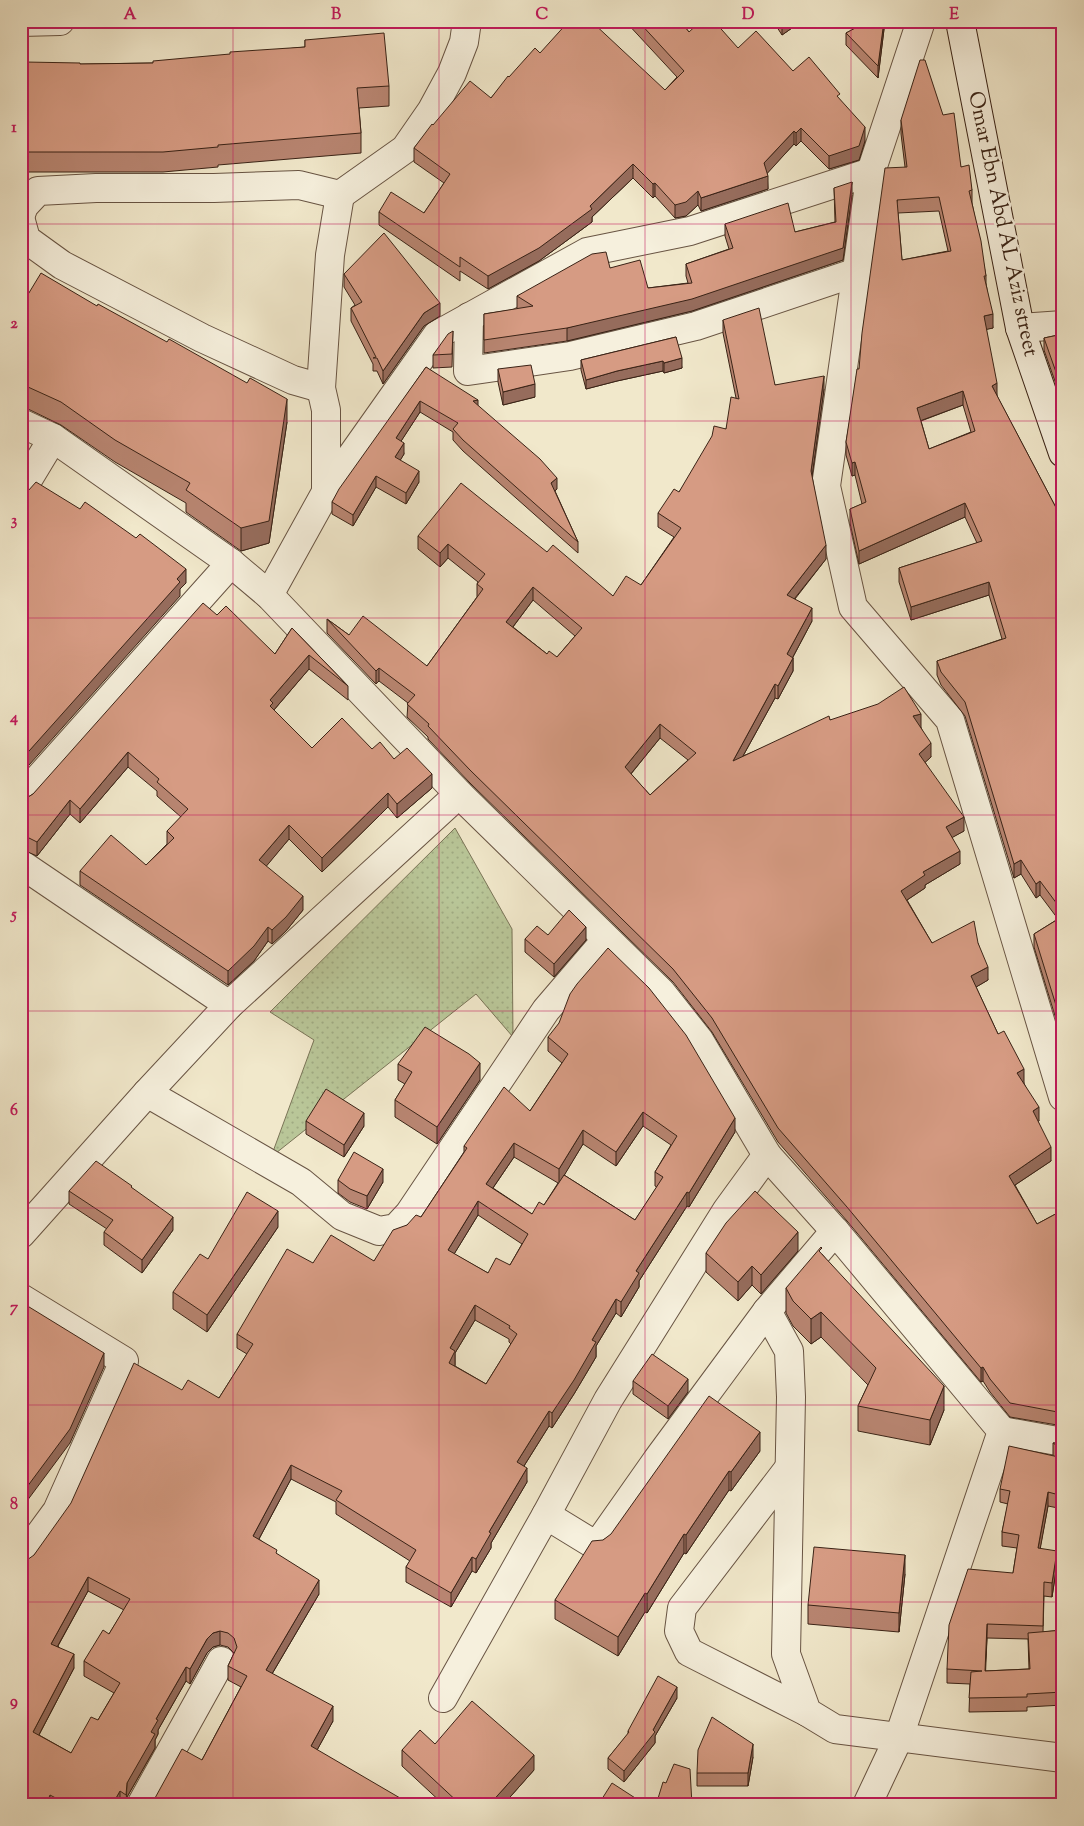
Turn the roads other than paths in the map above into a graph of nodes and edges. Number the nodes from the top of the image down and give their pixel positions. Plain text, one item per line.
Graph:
1 (60, 21) edge
2 (467, 21) edge
3 (921, 21) edge
4 (960, 21) edge
5 (21, 22) edge
6 (871, 172) junction
7 (340, 194) junction
8 (21, 214) edge
9 (21, 222) edge
10 (857, 272) junction
11 (468, 317) junction
12 (1063, 325) edge
13 (1020, 328) junction
14 (321, 388) junction
15 (21, 423) edge
16 (53, 438) junction
17 (1063, 453) edge
18 (21, 491) edge
19 (326, 492) junction
20 (231, 563) junction
21 (269, 594) junction
22 (459, 794) junction
23 (21, 798) edge
24 (21, 864) edge
25 (606, 940) junction
26 (229, 1005) junction
27 (147, 1093) junction
28 (1063, 1097) edge
29 (767, 1154) junction
30 (835, 1231) junction
31 (21, 1234) edge
32 (21, 1298) edge
33 (767, 1311) junction
34 (1002, 1431) junction
35 (1063, 1442) edge
36 (789, 1468) junction
37 (546, 1515) junction
38 (21, 1560) edge
39 (221, 1662) dead end
40 (443, 1698) dead end
41 (806, 1712) junction
42 (899, 1737) junction
43 (1063, 1758) edge
44 (141, 1805) edge
45 (867, 1805) edge

1 - 5 street
2 - 7 street
3 - 6 street
4 - 13 street, Omar Ebn Abd AL Aziz street
6 - 10 street
6 - 11 street
7 - 8 street
7 - 14 street
9 - 14 street
10 - 11 street
10 - 28 street
11 - 19 street
12 - 13 street
13 - 17 street, Omar Ebn Abd AL Aziz street
14 - 19 street
15 - 16 street
16 - 18 street
16 - 20 street
19 - 21 street
20 - 21 street
20 - 23 street
21 - 22 street
22 - 25 street
22 - 26 street
24 - 26 street
25 - 27 street
25 - 29 street
26 - 27 street
27 - 31 street
29 - 30 street
29 - 37 street
30 - 33 street
30 - 34 street
32 - 38 street
33 - 36 street
33 - 37 street
34 - 35 street
34 - 42 street
36 - 41 street
36 - 41 street
37 - 40 street
39 - 44 street
41 - 42 street
42 - 43 street
42 - 45 street

